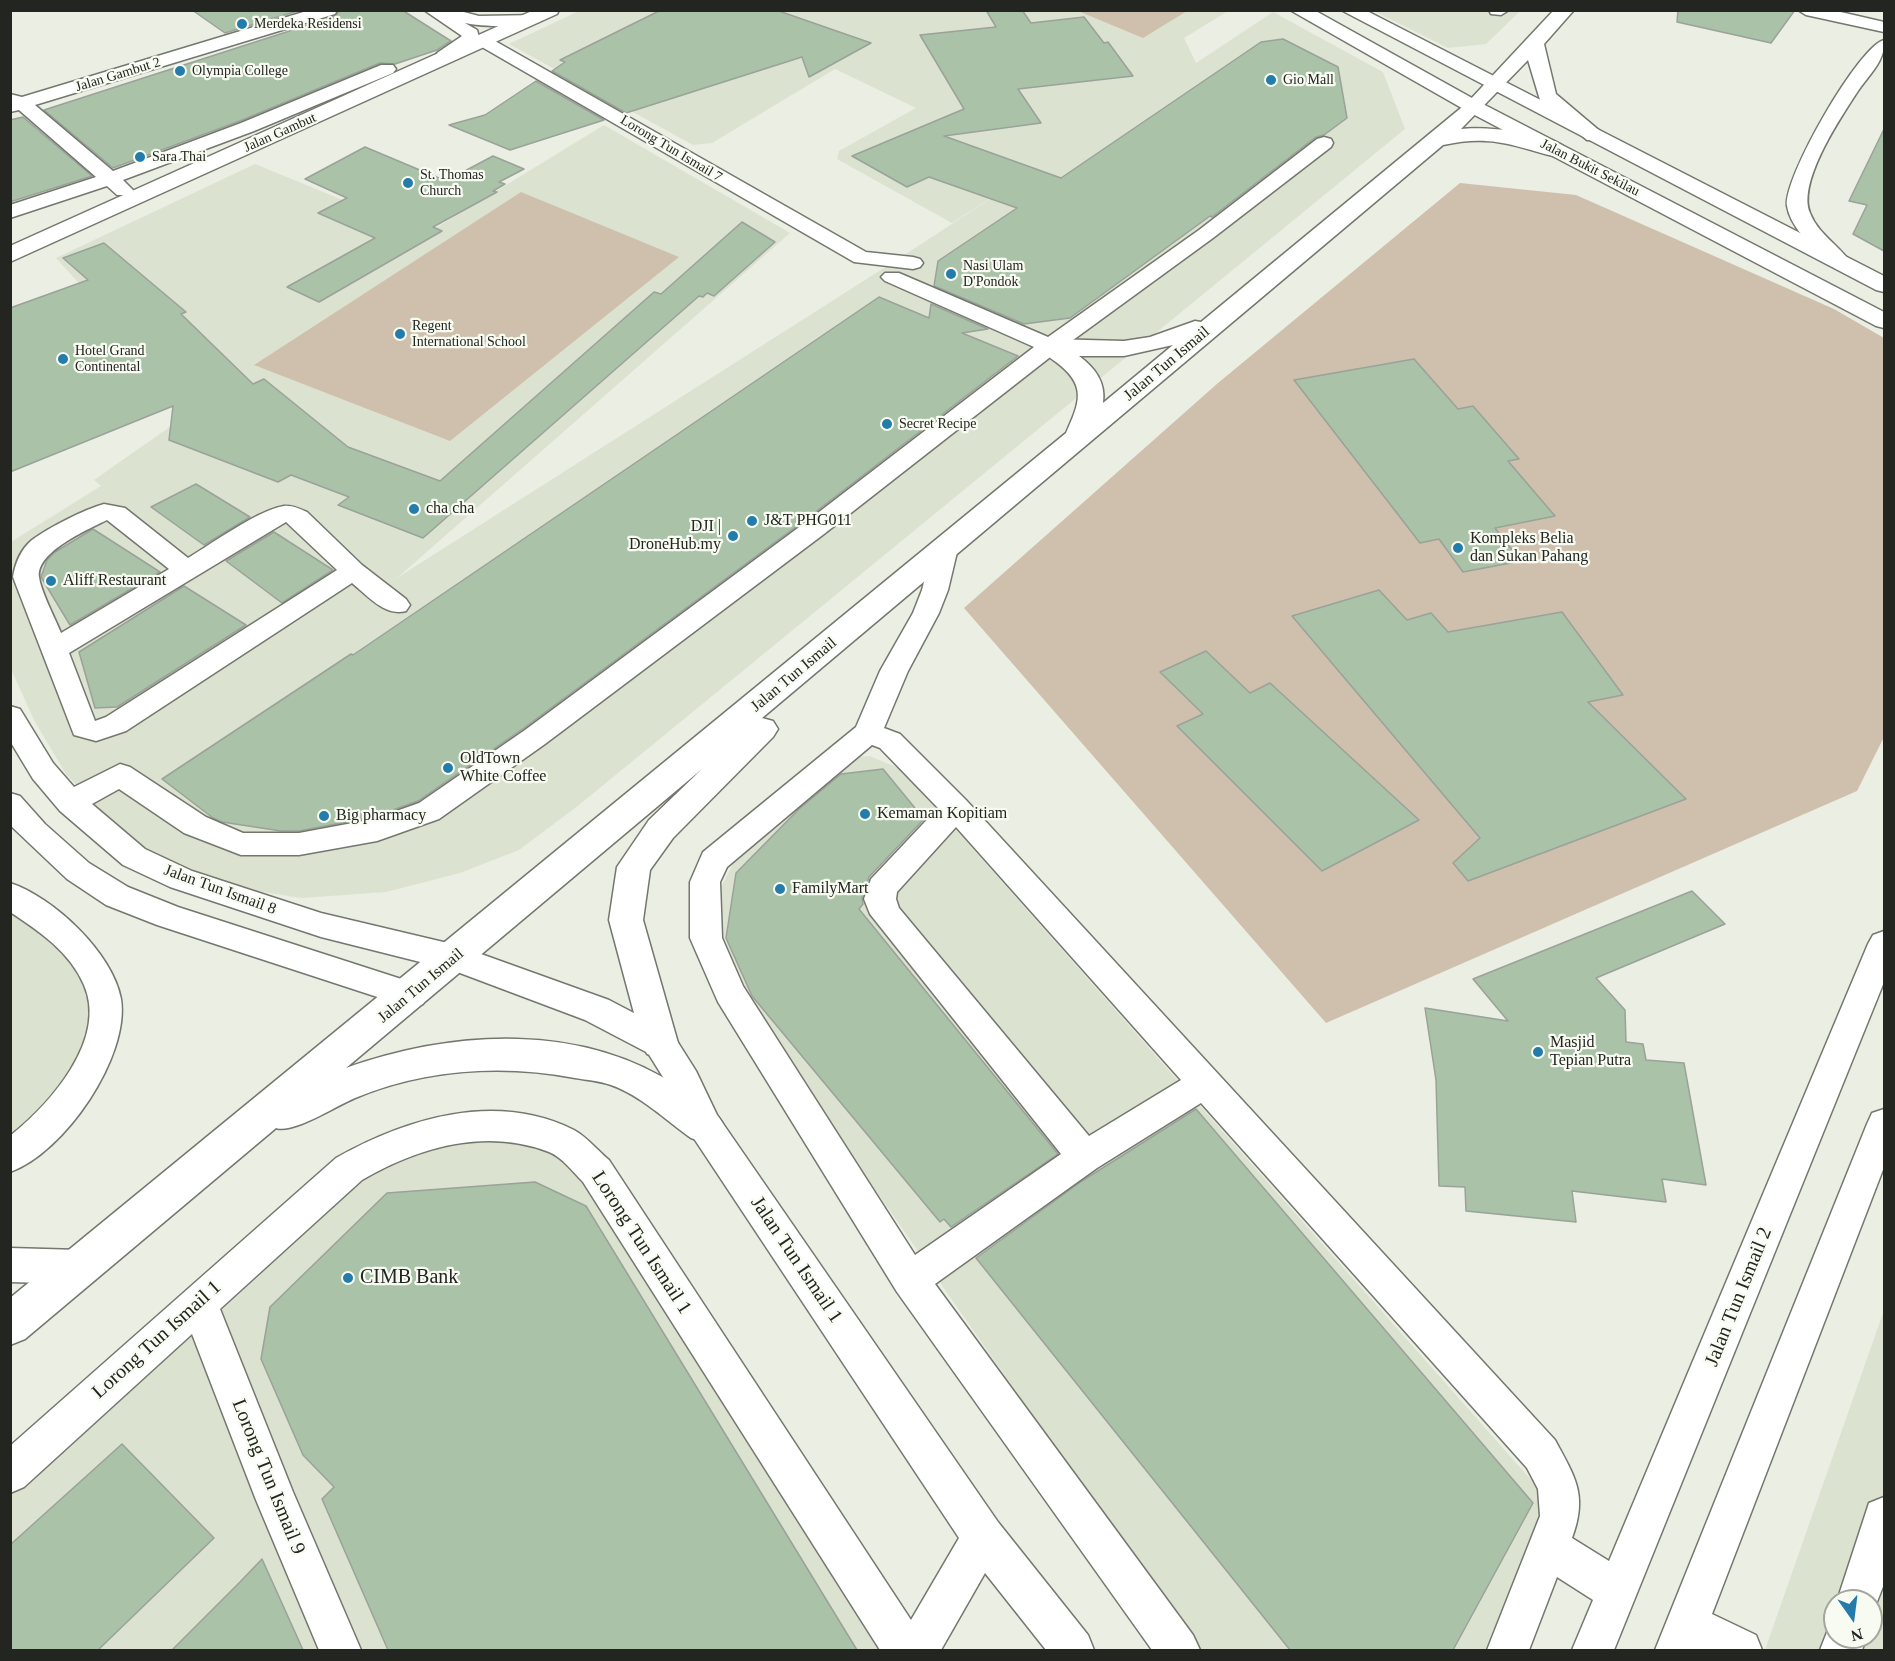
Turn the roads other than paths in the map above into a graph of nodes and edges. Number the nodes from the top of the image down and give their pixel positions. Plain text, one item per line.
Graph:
1 (329, 10) edge
2 (432, 10) edge
3 (441, 10) edge
4 (1299, 10) edge
5 (1350, 10) edge
6 (1565, 10) edge
7 (1806, 10) edge
8 (541, 15) edge
9 (1884, 27) edge
10 (482, 41) junction
11 (1534, 44) junction
12 (1884, 45) edge
13 (387, 69) dead end
14 (418, 70) junction
15 (370, 85) junction
16 (1495, 85) junction
17 (15, 103) edge
18 (1474, 107) junction
19 (310, 111) junction
20 (1594, 136) junction
21 (1435, 141) junction
22 (1324, 143) dead end
23 (1557, 151) junction
24 (111, 180) junction
25 (134, 199) junction
26 (10, 212) edge
27 (10, 255) edge
28 (861, 258) junction
29 (913, 263) dead end
30 (1841, 263) junction
31 (1884, 285) edge
32 (1227, 314) junction
33 (1884, 321) edge
34 (1050, 346) junction
35 (1076, 440) junction
36 (945, 548) junction
37 (186, 568) junction
38 (353, 571) junction
39 (18, 579) edge
40 (397, 605) dead end
41 (53, 650) junction
42 (778, 689) junction
43 (10, 716) edge
44 (868, 733) junction
45 (70, 803) junction
46 (10, 804) edge
47 (956, 808) junction
48 (10, 895) edge
49 (1884, 944) edge
50 (456, 958) junction
51 (411, 994) junction
52 (660, 1043) junction
53 (1206, 1082) junction
54 (1884, 1124) edge
55 (705, 1126) junction
56 (227, 1145) junction
57 (10, 1156) edge
58 (1085, 1158) junction
59 (10, 1265) edge
60 (80, 1267) junction
61 (910, 1281) junction
62 (198, 1303) junction
63 (10, 1326) edge
64 (10, 1473) edge
65 (1884, 1518) edge
66 (983, 1537) junction
67 (1549, 1547) junction
68 (1862, 1589) edge
69 (1617, 1590) junction
70 (1681, 1637) edge
71 (340, 1650) edge
72 (905, 1650) edge
73 (917, 1650) edge
74 (1073, 1650) edge
75 (1178, 1650) edge
76 (1508, 1650) edge
77 (1593, 1650) edge
78 (1741, 1650) edge

1 - 17 street, Jalan Gambut 2
2 - 14 street
3 - 8 street
4 - 18 main road, Jalan Bukit Sekilau
5 - 16 main road, Jalan Bukit Sekilau
6 - 11 main road, Jalan Tun Ismail
7 - 9 street
8 - 10 main road, Jalan Gambut
10 - 14 main road, Jalan Gambut
10 - 28 street, Lorong Tun Ismail 7
11 - 16 main road, Jalan Tun Ismail
11 - 20 main road
12 - 30 street
13 - 15 street
14 - 15 main road, Jalan Gambut
15 - 19 main road, Jalan Gambut
16 - 18 main road, Jalan Tun Ismail
16 - 20 main road, Jalan Bukit Sekilau
17 - 24 street
18 - 21 main road, Jalan Tun Ismail
18 - 23 main road, Jalan Bukit Sekilau
19 - 24 street
19 - 25 main road, Jalan Gambut
20 - 30 main road, Jalan Bukit Sekilau
21 - 23 main road
21 - 32 main road, Jalan Tun Ismail
22 - 34 street
23 - 33 main road, Jalan Bukit Sekilau
24 - 25 street
24 - 26 street
25 - 27 main road, Jalan Gambut
28 - 29 street, Lorong Tun Ismail 7
28 - 34 street
30 - 31 main road, Jalan Bukit Sekilau
32 - 34 main road
32 - 35 main road, Jalan Tun Ismail
34 - 35 main road
34 - 45 street
35 - 36 main road, Jalan Tun Ismail
36 - 42 main road, Jalan Tun Ismail
36 - 44 street
37 - 38 street
37 - 39 street
37 - 41 street
38 - 40 street
38 - 41 street
39 - 41 street
42 - 50 main road, Jalan Tun Ismail
42 - 52 main road
43 - 45 street, Jalan Tun Ismail 8
44 - 47 street
44 - 61 street
45 - 50 street, Jalan Tun Ismail 8
46 - 51 street
47 - 53 street
47 - 58 street
48 - 57 street
49 - 69 street, Jalan Tun Ismail 2
50 - 51 main road, Jalan Tun Ismail
50 - 52 street
51 - 56 main road, Jalan Tun Ismail
52 - 55 street, Jalan Tun Ismail 1
53 - 58 street
53 - 67 street
54 - 70 street
55 - 56 main road
55 - 66 street, Jalan Tun Ismail 1
56 - 60 main road, Jalan Tun Ismail
58 - 61 street
59 - 60 street
60 - 63 main road, Jalan Tun Ismail
61 - 75 street
62 - 64 street, Lorong Tun Ismail 1
62 - 71 street, Lorong Tun Ismail 9
62 - 72 street, Lorong Tun Ismail 1
65 - 68 street
66 - 73 street
66 - 74 street, Jalan Tun Ismail 1
67 - 69 street
67 - 76 street
69 - 77 street, Jalan Tun Ismail 2
70 - 78 street

